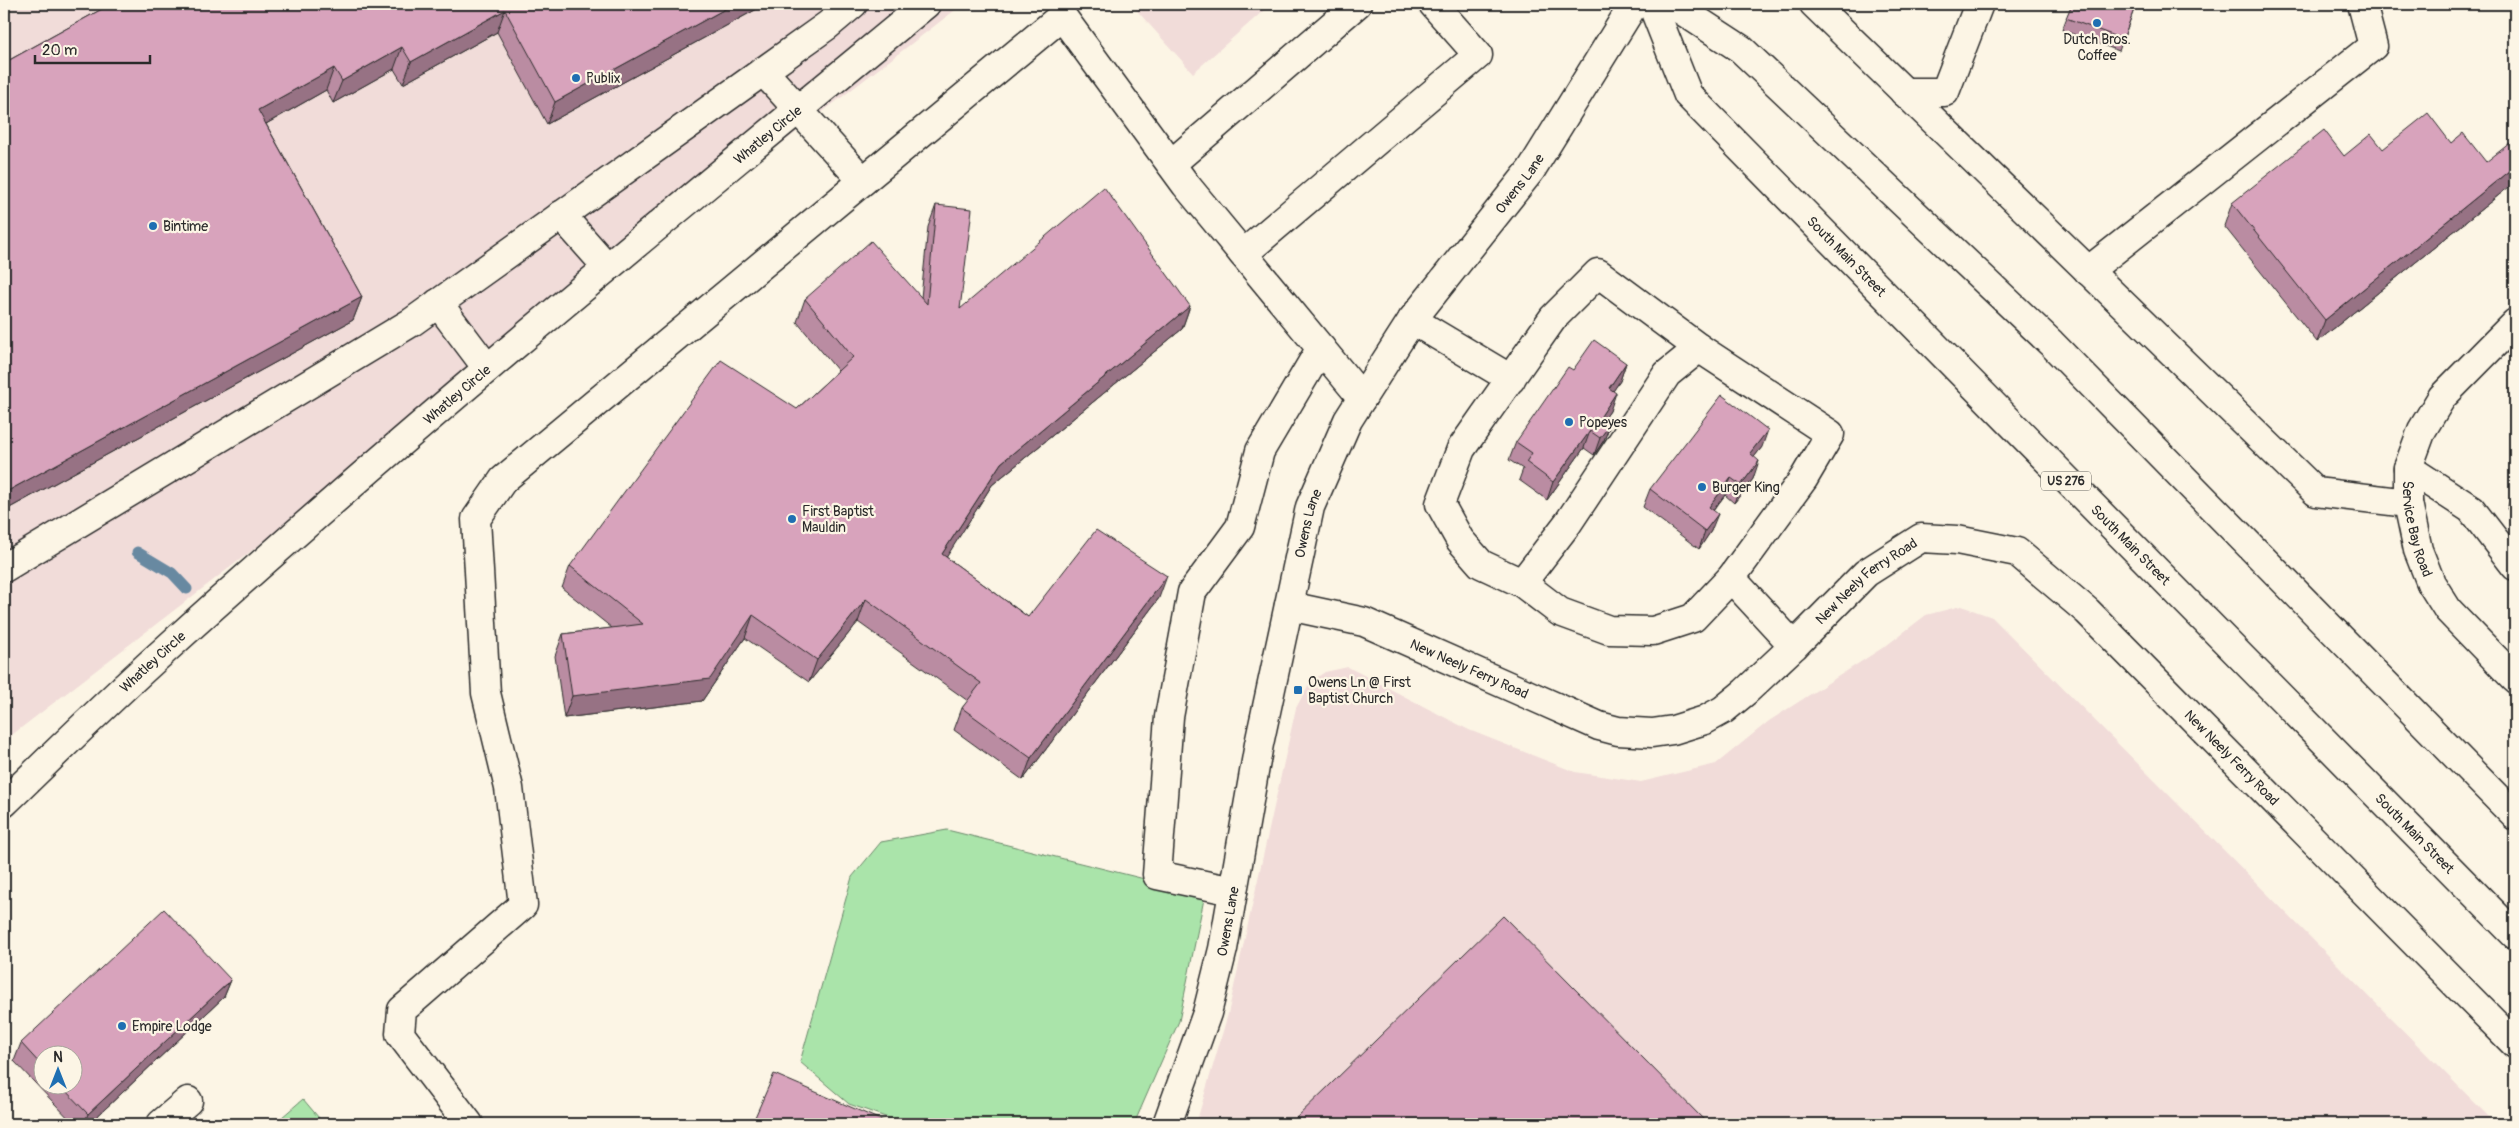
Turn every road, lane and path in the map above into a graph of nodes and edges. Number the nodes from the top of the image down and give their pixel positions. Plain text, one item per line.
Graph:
1 (852, 4) edge
2 (926, 4) edge
3 (1357, 4) edge
4 (1432, 4) edge
5 (1634, 4) edge
6 (1652, 4) edge
7 (1672, 4) edge
8 (1814, 4) edge
9 (1978, 4) edge
10 (2362, 4) edge
11 (763, 71) junction
12 (1904, 92) junction
13 (798, 110) junction
14 (1171, 164) junction
15 (863, 181) junction
16 (561, 215) junction
17 (1243, 254) junction
18 (607, 267) junction
19 (2088, 271) junction
20 (438, 303) junction
21 (1412, 320) junction
22 (2515, 323) edge
23 (1321, 348) junction
24 (1699, 348) junction
25 (487, 368) junction
26 (1511, 379) junction
27 (1362, 398) junction
28 (2408, 468) junction
29 (2408, 504) junction
30 (2515, 566) edge
31 (4, 568) edge
32 (1731, 578) junction
33 (1522, 583) junction
34 (1289, 606) junction
35 (1794, 646) junction
36 (2513, 670) edge
37 (4, 803) edge
38 (2506, 803) edge
39 (2515, 816) edge
40 (1233, 891) junction
41 (2515, 935) edge
42 (2515, 1044) edge
43 (188, 1101) dead end
44 (161, 1124) edge
45 (469, 1124) edge
46 (1168, 1124) edge

1 - 11 street
2 - 13 street, Whatley Circle
3 - 14 street
4 - 17 street
5 - 21 street, Owens Lane
6 - 41 street, South Main Street / US 276
7 - 38 street
8 - 12 street
9 - 12 street
10 - 19 street
11 - 13 street
11 - 16 street
12 - 19 street
13 - 15 street
13 - 18 street, Whatley Circle
14 - 15 street
14 - 17 street
15 - 45 street
16 - 18 street
16 - 20 street
17 - 23 street
18 - 25 street, Whatley Circle
19 - 29 street
20 - 25 street
20 - 31 street
21 - 26 street
21 - 27 street, Owens Lane
22 - 28 street, Service Bay Road
23 - 27 street
23 - 40 street
24 - 26 street
24 - 32 street
24 - 33 street
25 - 37 street, Whatley Circle
26 - 33 street
27 - 34 street, Owens Lane
28 - 29 street, Service Bay Road
28 - 30 street
29 - 36 street, Service Bay Road
32 - 33 street
32 - 35 street
34 - 35 street, New Neely Ferry Road
34 - 40 street, Owens Lane
35 - 42 street, New Neely Ferry Road
38 - 39 street
40 - 46 street, Owens Lane
43 - 44 street

